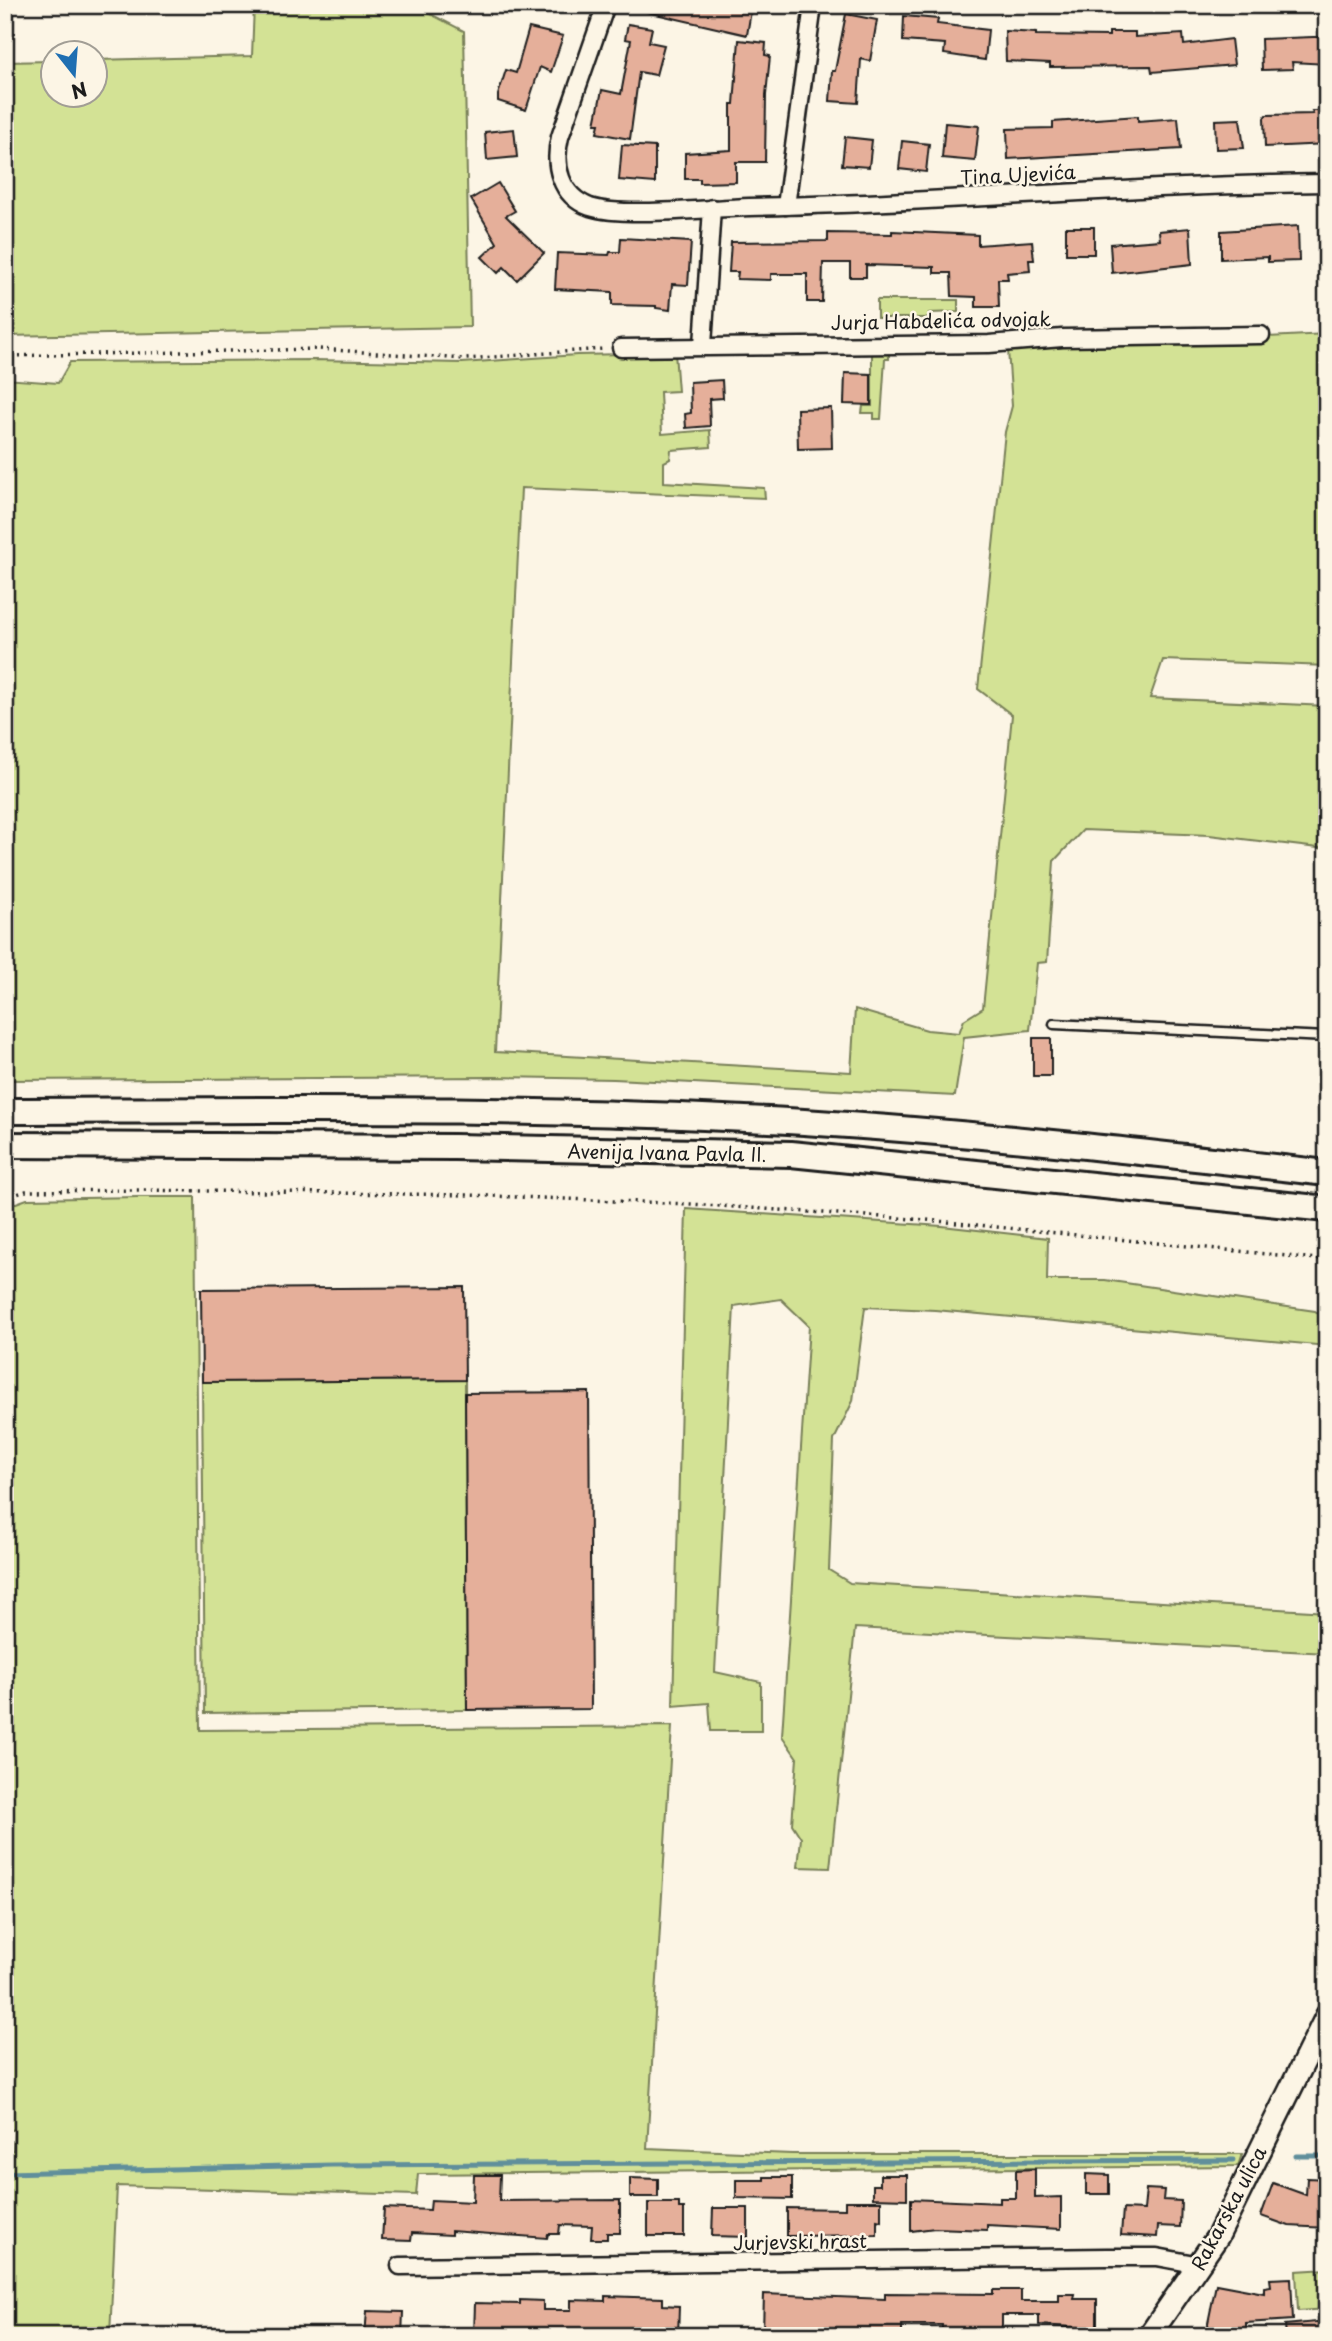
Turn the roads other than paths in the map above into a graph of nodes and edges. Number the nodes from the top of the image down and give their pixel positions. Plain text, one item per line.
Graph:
1 (606, 5) edge
2 (813, 5) edge
3 (1327, 183) edge
4 (786, 206) junction
5 (712, 208) junction
6 (1261, 335) dead end
7 (703, 345) junction
8 (621, 348) road end
9 (1054, 1024) dead end
10 (1327, 1037) edge
11 (5, 1111) edge
12 (5, 1145) edge
13 (1327, 1173) edge
14 (1327, 1209) edge
15 (1327, 2015) edge
16 (1200, 2265) junction
17 (400, 2266) dead end
18 (1149, 2336) edge

1 - 5 street, Tina Ujevića
2 - 4 street
3 - 4 street, Tina Ujevića
4 - 5 street, Tina Ujevića
5 - 7 street
6 - 7 street, Jurja Habdelića odvojak
7 - 8 street, Jurja Habdelića odvojak
9 - 10 lane
11 - 13 main road, Avenija Ivana Pavla II.
12 - 14 main road, Avenija Ivana Pavla II.
15 - 16 main road, Rakarska ulica
16 - 17 street, Jurjevski hrast
16 - 18 main road, Rakarska ulica

